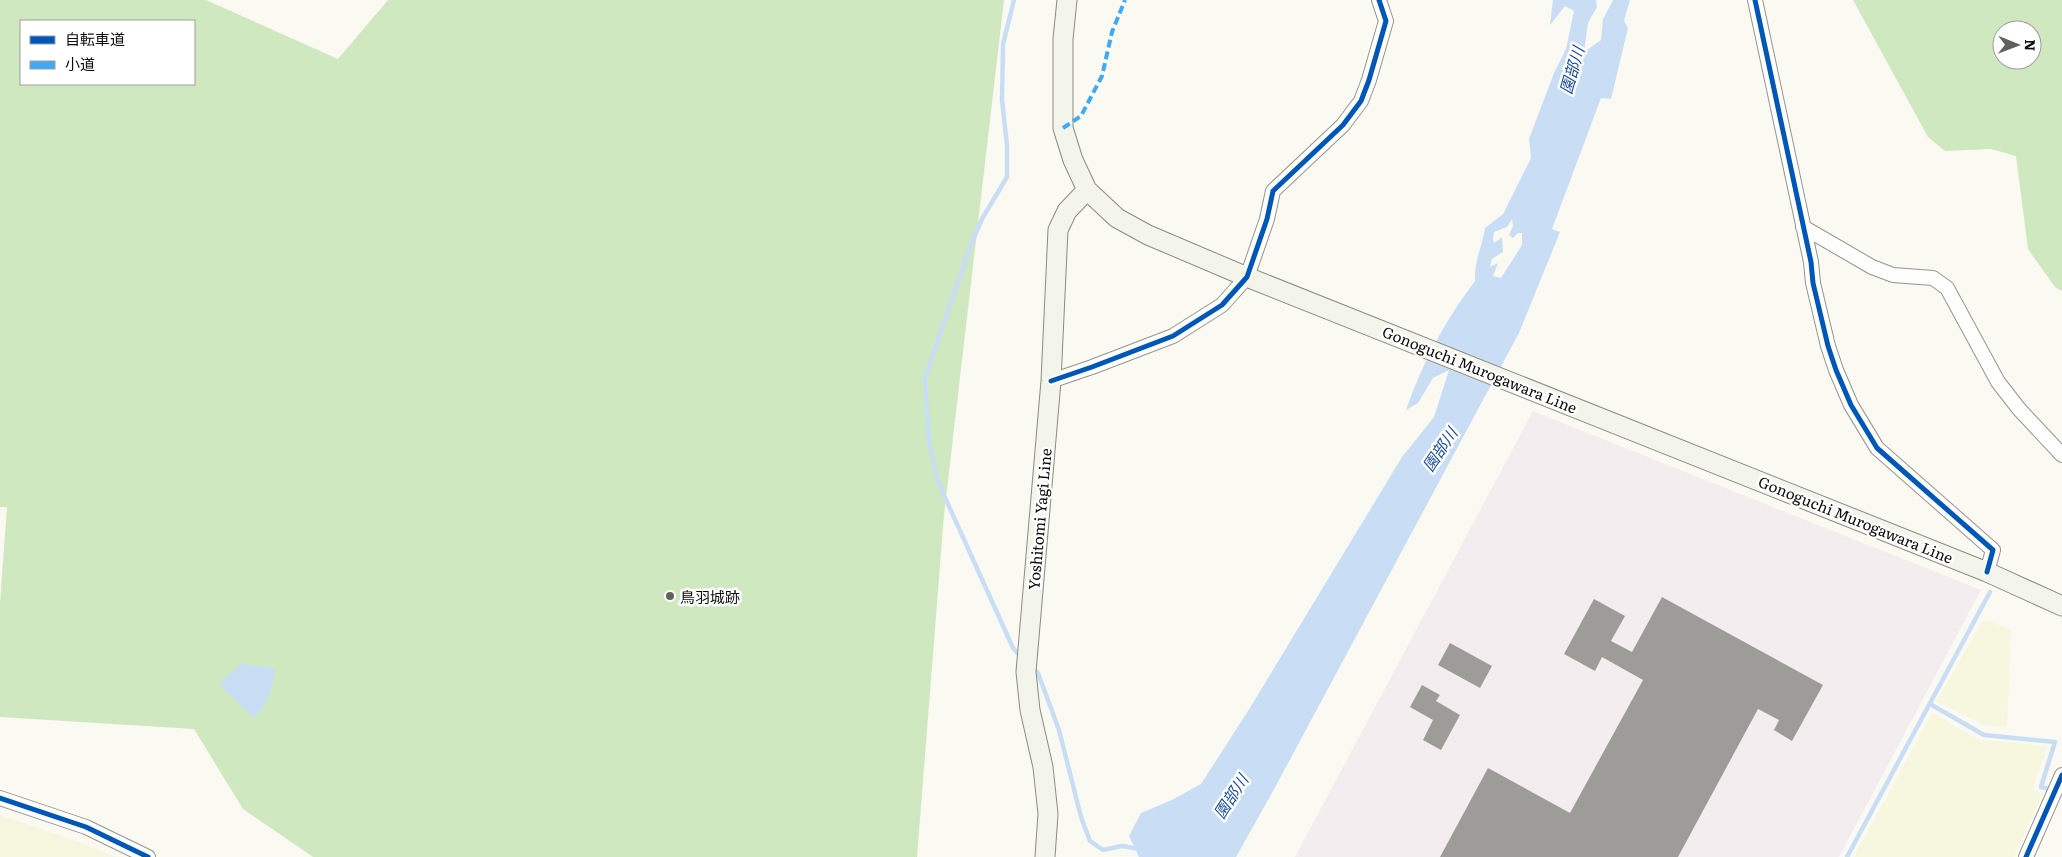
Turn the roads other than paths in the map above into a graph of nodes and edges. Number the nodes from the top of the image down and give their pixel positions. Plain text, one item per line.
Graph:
1 (1067, 0) edge
2 (1379, 0) edge
3 (1755, 0) edge
4 (1088, 190) junction
5 (1803, 227) junction
6 (1247, 276) junction
7 (1050, 381) junction
8 (2062, 455) edge
9 (1988, 572) junction
10 (2062, 606) edge
11 (2062, 775) edge
12 (0, 798) edge
13 (148, 857) edge
14 (1045, 857) edge
15 (2026, 857) edge

1 - 4 main road, Gonoguchi Murogawara Line
2 - 6 street
3 - 5 street
4 - 6 main road, Gonoguchi Murogawara Line
4 - 7 main road, Yoshitomi Yagi Line
5 - 8 street
5 - 9 street
6 - 7 street
6 - 9 main road, Gonoguchi Murogawara Line
7 - 14 main road, Yoshitomi Yagi Line
9 - 10 main road, Gonoguchi Murogawara Line
11 - 15 street
12 - 13 street

